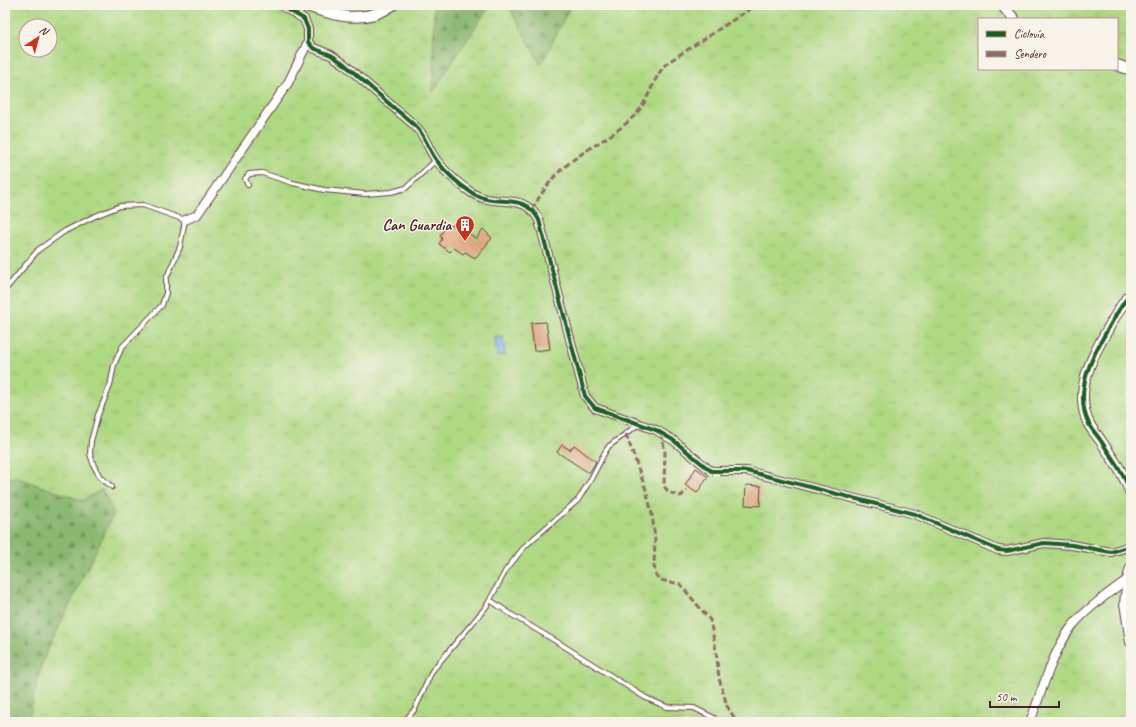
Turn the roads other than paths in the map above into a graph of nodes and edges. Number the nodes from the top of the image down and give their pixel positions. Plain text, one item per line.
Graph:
1 (280, 5) edge
2 (304, 5) edge
3 (393, 5) edge
4 (1002, 5) edge
5 (1013, 18) edge
6 (308, 42) junction
7 (1118, 65) edge
8 (1131, 70) edge
9 (436, 160) junction
10 (248, 185) dead end
11 (185, 220) junction
12 (5, 290) edge
13 (1131, 293) edge
14 (639, 424) junction
15 (112, 487) dead end
16 (1131, 494) edge
17 (1131, 544) edge
18 (1131, 568) edge
19 (1128, 579) junction
20 (490, 600) junction
21 (1131, 642) edge
22 (404, 722) edge
23 (717, 722) edge
24 (1030, 722) edge

1 - 6 street
2 - 3 street
4 - 5 street
6 - 9 street
6 - 11 street
7 - 8 street
9 - 10 lane
9 - 14 street
11 - 12 lane
11 - 15 lane
13 - 16 street
14 - 17 street
14 - 20 lane
18 - 19 street
19 - 21 street
19 - 24 street
20 - 22 lane
20 - 23 lane

